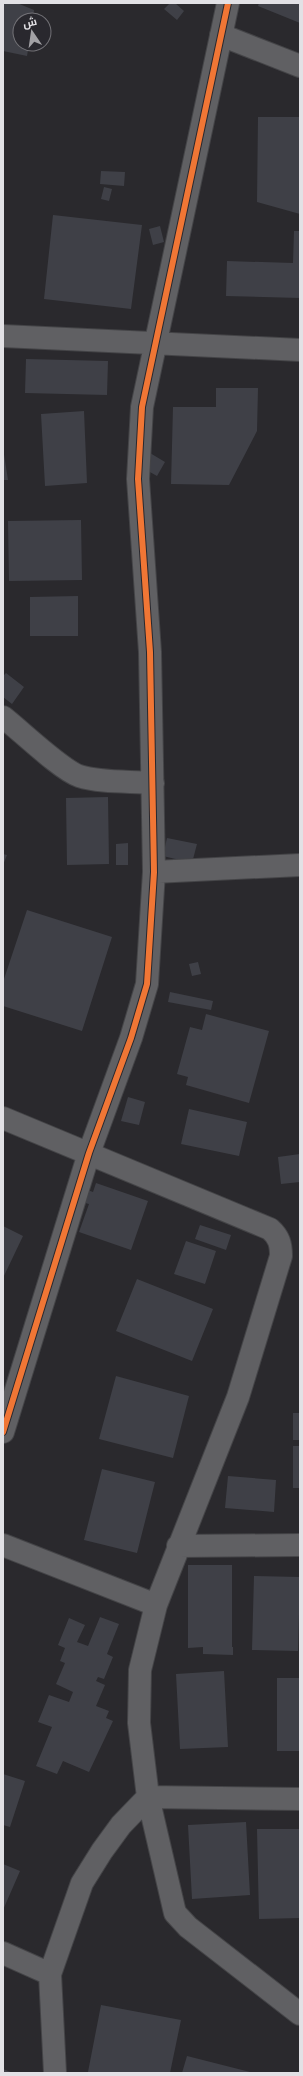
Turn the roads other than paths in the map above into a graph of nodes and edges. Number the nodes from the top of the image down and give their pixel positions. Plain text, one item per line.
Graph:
1 (228, 3) edge
2 (221, 35) junction
3 (300, 66) edge
4 (3, 336) edge
5 (155, 343) junction
6 (300, 350) edge
7 (3, 716) edge
8 (153, 782) junction
9 (300, 865) edge
10 (154, 872) junction
11 (3, 1118) edge
12 (89, 1152) junction
13 (3, 1432) edge
14 (3, 1545) edge
15 (300, 1545) edge
16 (178, 1546) junction
17 (156, 1605) junction
18 (148, 1797) junction
19 (300, 1799) edge
20 (3, 1953) edge
21 (50, 1974) junction
22 (300, 2014) edge
23 (55, 2073) edge

1 - 2 street
2 - 3 street
2 - 5 street
4 - 5 street
5 - 6 street
5 - 8 street
7 - 8 street
8 - 10 street
9 - 10 street
10 - 12 street
11 - 12 street
12 - 13 street
12 - 16 street
14 - 17 street
15 - 16 street
16 - 17 street
17 - 18 street
18 - 19 street
18 - 21 street
18 - 22 street
20 - 21 street
21 - 23 street

